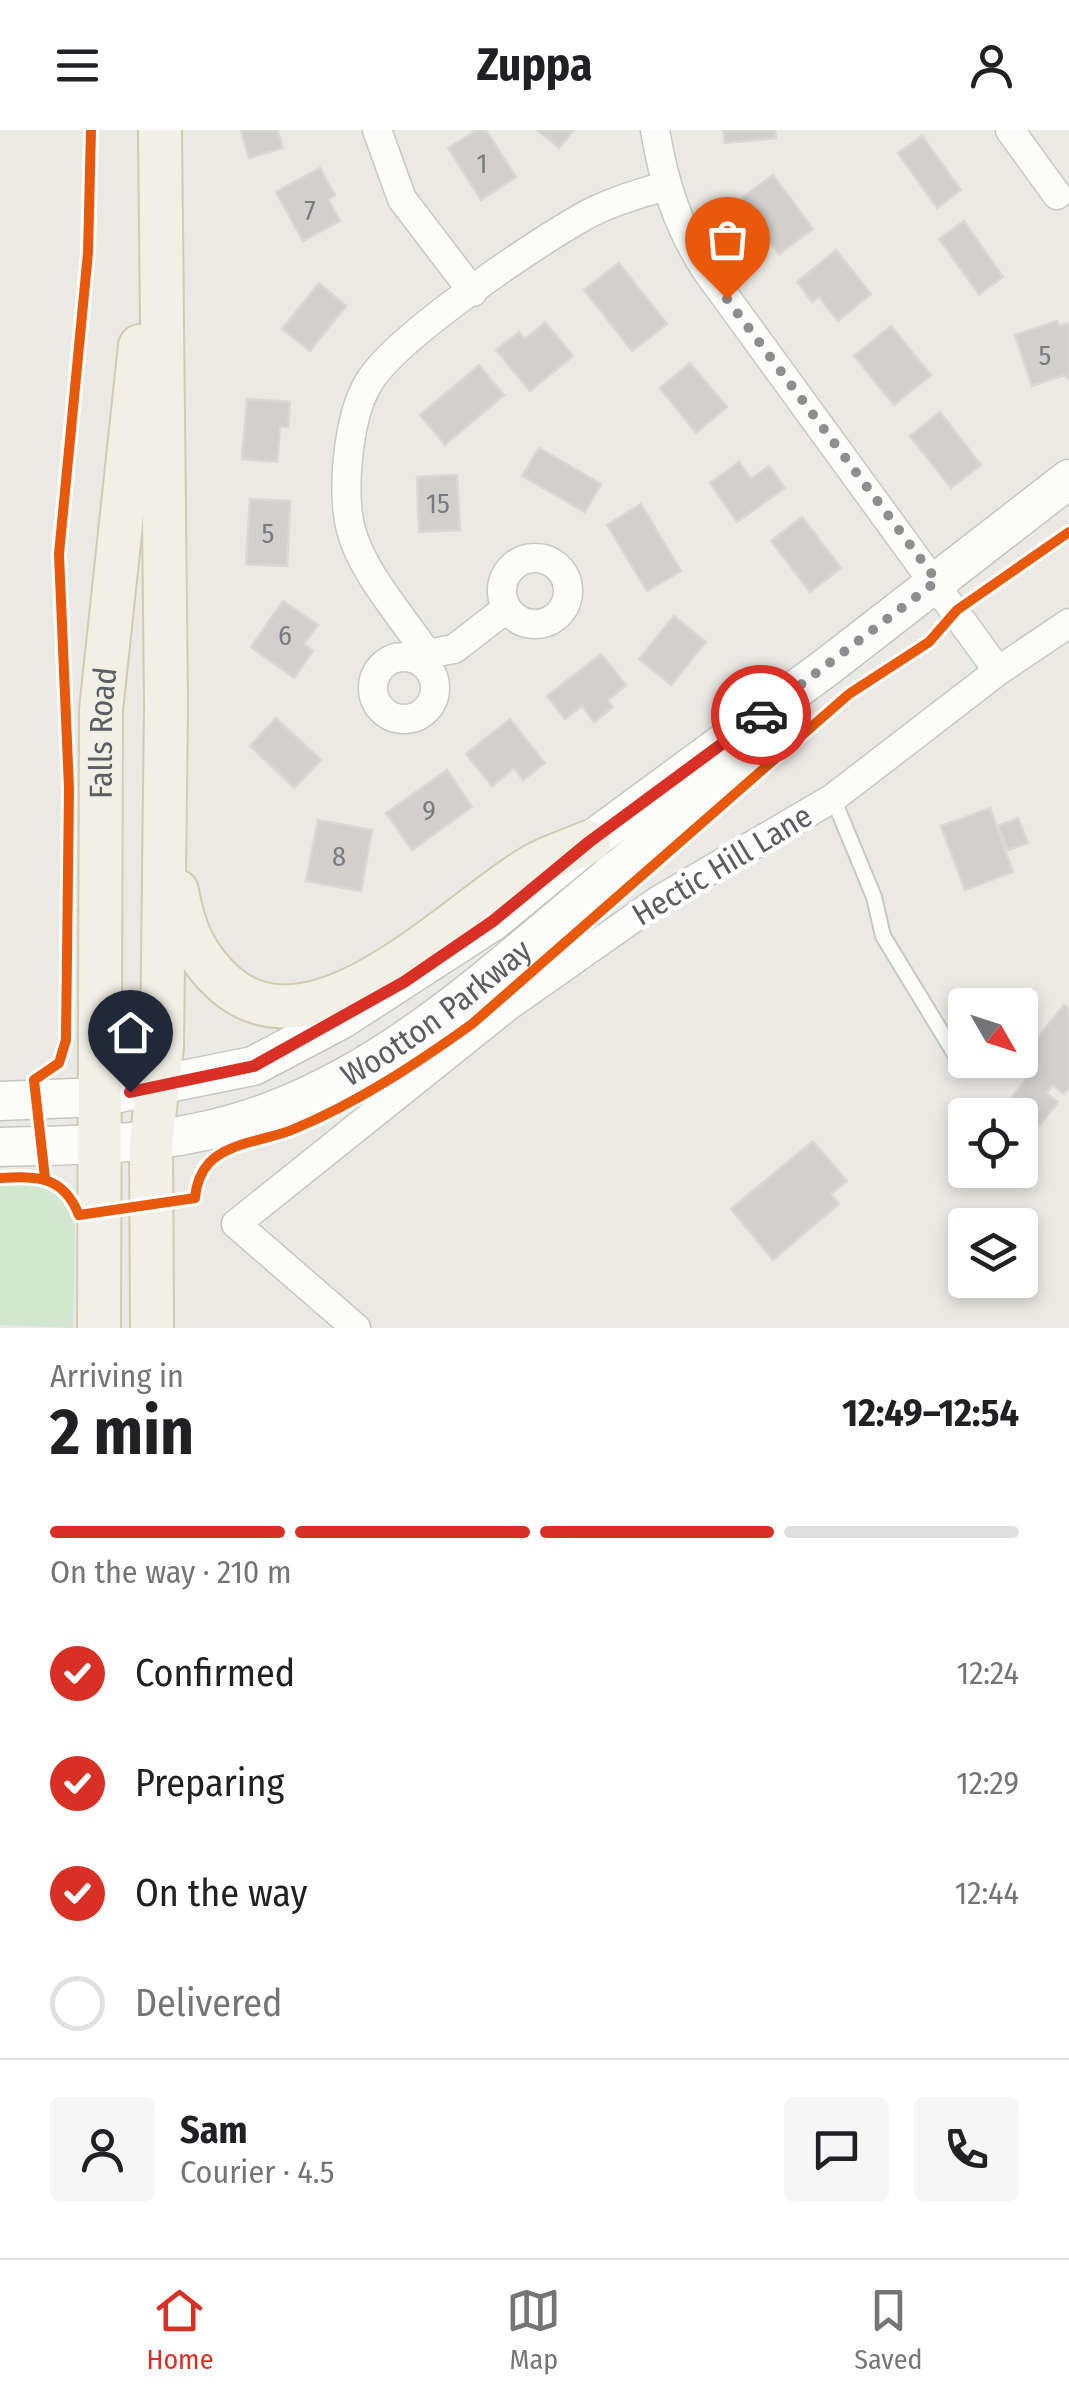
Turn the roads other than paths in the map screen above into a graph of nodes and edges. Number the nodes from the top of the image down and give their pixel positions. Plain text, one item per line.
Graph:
1 (377, 130) edge
2 (655, 130) edge
3 (1010, 130) edge
4 (161, 135) edge
5 (665, 186) junction
6 (1057, 194) dead end
7 (473, 292) junction
8 (1069, 479) edge
9 (937, 581) junction
10 (507, 608) dead end
11 (1069, 623) edge
12 (828, 666) junction
13 (998, 670) junction
14 (832, 798) junction
15 (164, 803) junction
16 (589, 842) junction
17 (948, 1043) edge
18 (160, 1088) junction
19 (99, 1097) junction
20 (0, 1100) edge
21 (151, 1144) junction
22 (99, 1146) junction
23 (0, 1147) edge
24 (98, 1328) edge
25 (152, 1328) edge
26 (356, 1328) edge

1 - 7 street
2 - 5 street
3 - 6 street
4 - 15 main road, Falls Road
4 - 19 main road, Falls Road
5 - 7 street
5 - 9 street
7 - 10 street
8 - 9 main road, Wootton Parkway
9 - 12 main road, Wootton Parkway
9 - 13 street
11 - 13 street, Hectic Hill Lane
12 - 16 main road, Wootton Parkway
12 - 21 main road, Wootton Parkway
13 - 14 street, Hectic Hill Lane
14 - 17 lane
14 - 26 street, Hectic Hill Lane
15 - 16 main road
15 - 18 main road, Falls Road
16 - 18 main road, Wootton Parkway
18 - 19 main road, Wootton Parkway
18 - 21 main road, Falls Road
19 - 20 main road, Wootton Parkway
19 - 22 main road, Falls Road
21 - 22 main road, Wootton Parkway
21 - 25 main road, Falls Road
22 - 23 main road, Wootton Parkway
22 - 24 main road, Falls Road

